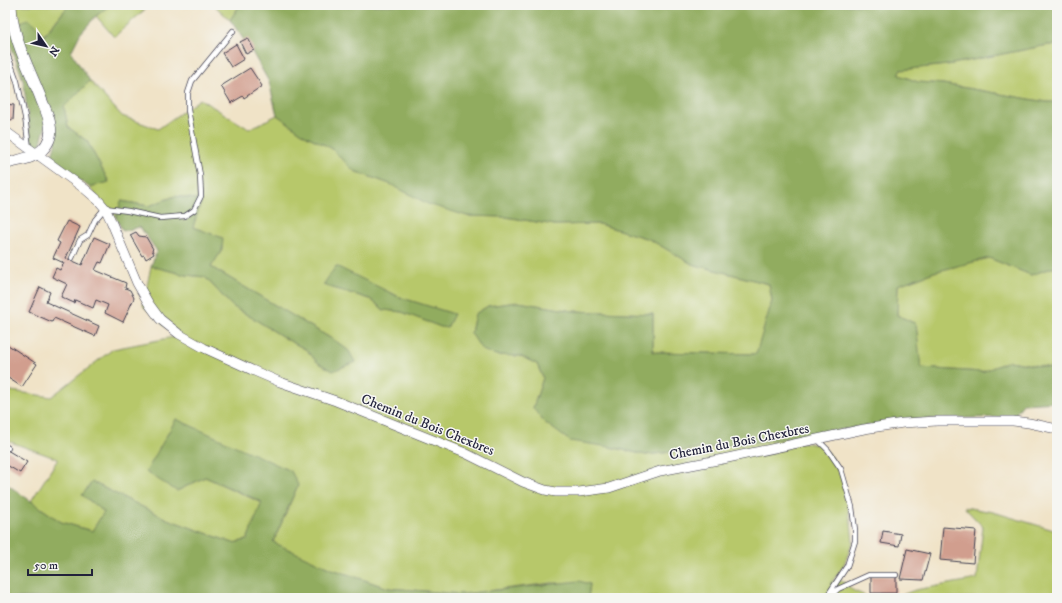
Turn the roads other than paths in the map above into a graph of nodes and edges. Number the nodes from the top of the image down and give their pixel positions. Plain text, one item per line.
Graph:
1 (11, 5) edge
2 (233, 31) dead end
3 (5, 48) edge
4 (5, 131) edge
5 (33, 151) junction
6 (5, 164) edge
7 (105, 208) junction
8 (72, 258) dead end
9 (1057, 429) edge
10 (818, 440) junction
11 (896, 575) dead end
12 (827, 598) edge

1 - 5 street
2 - 7 lane
3 - 5 lane
4 - 5 street, Chemin du Bois Chexbres
5 - 6 street
5 - 7 street, Chemin du Bois Chexbres
7 - 8 lane
7 - 10 street, Chemin du Bois Chexbres
9 - 10 street, Chemin du Bois Chexbres
10 - 12 lane
11 - 12 lane

